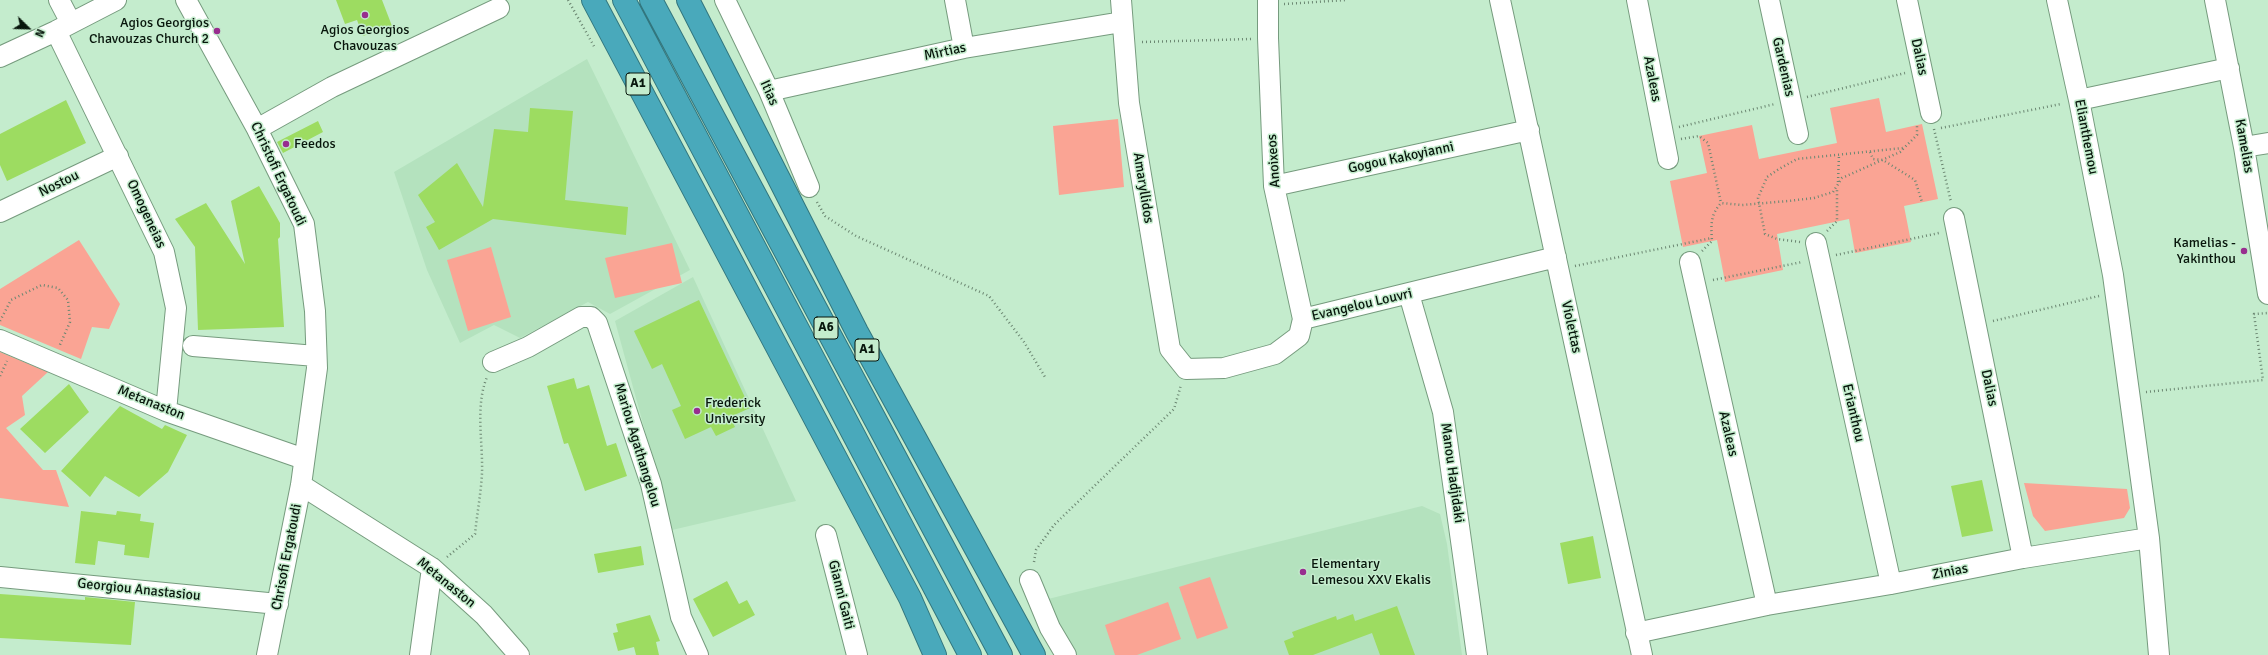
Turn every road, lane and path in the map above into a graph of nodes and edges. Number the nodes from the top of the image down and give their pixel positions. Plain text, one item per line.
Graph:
1 (60, 0) edge
2 (116, 0) edge
3 (186, 0) edge
4 (593, 0) edge
5 (624, 0) edge
6 (651, 0) edge
7 (688, 0) edge
8 (725, 0) edge
9 (955, 0) edge
10 (1121, 0) edge
11 (1346, 0) edge
12 (1500, 0) edge
13 (1637, 0) edge
14 (1768, 0) edge
15 (1906, 0) edge
16 (2057, 0) edge
17 (2215, 0) edge
18 (1268, 3) edge
19 (499, 8) dead end
20 (1122, 22) junction
21 (64, 27) junction
22 (1268, 38) junction
23 (1124, 43) junction
24 (964, 48) junction
25 (0, 57) edge
26 (2229, 68) junction
27 (769, 91) junction
28 (2079, 100) junction
29 (1932, 120) junction
30 (257, 129) junction
31 (1529, 130) junction
32 (1798, 134) dead end
33 (2268, 143) edge
34 (2244, 147) junction
35 (1904, 148) junction
36 (1666, 150) joint
37 (1870, 152) junction
38 (1839, 155) junction
39 (118, 156) junction
40 (1883, 160) junction
41 (1838, 182) junction
42 (1274, 186) junction
43 (809, 187) joint
44 (1837, 188) junction
45 (1922, 202) dead end
46 (1721, 203) junction
47 (1759, 204) junction
48 (0, 212) edge
49 (1954, 218) joint
50 (1712, 238) junction
51 (1816, 243) junction
52 (1690, 262) joint
53 (1558, 264) junction
54 (2114, 284) junction
55 (1409, 294) junction
56 (2268, 294) edge
57 (2268, 313) edge
58 (1303, 318) junction
59 (0, 321) edge
60 (1976, 325) junction
61 (0, 340) edge
62 (193, 346) dead end
63 (316, 356) junction
64 (53, 362) junction
65 (493, 362) joint
66 (1186, 369) junction
67 (1045, 377) dead end
68 (2129, 393) junction
69 (166, 411) junction
70 (304, 459) junction
71 (301, 486) junction
72 (826, 535) dead end
73 (2149, 538) junction
74 (2023, 558) junction
75 (432, 568) junction
76 (0, 577) edge
77 (1030, 580) joint
78 (1891, 584) junction
79 (278, 604) junction
80 (1767, 605) junction
81 (1636, 633) junction
82 (935, 654) edge
83 (267, 655) edge
84 (420, 655) edge
85 (519, 655) edge
86 (698, 655) edge
87 (857, 655) edge
88 (970, 655) edge
89 (1001, 655) edge
90 (1034, 655) edge
91 (1066, 655) edge
92 (1477, 655) edge
93 (1642, 655) edge
94 (2159, 655) edge

1 - 21 street, Omogeneias
2 - 21 street
3 - 30 street, Christofi Ergatoudi
4 - 82 highway, A1
5 - 88 highway, A6
6 - 89 highway, A6
7 - 90 highway, A1
8 - 27 street, Itias
9 - 24 street
10 - 20 street, Amaryllidos
11 - 18 path
12 - 31 street, Violettas
13 - 36 street, Azaleas
14 - 32 street, Gardenias
15 - 29 street, Dalias
16 - 28 street, Elianthemou
17 - 26 street, Kamelias
18 - 22 street, Anoixeos
19 - 30 street
20 - 23 street, Amaryllidos
20 - 24 street, Mirtias
21 - 25 street
21 - 39 street, Omogeneias
22 - 23 path
22 - 42 street, Anoixeos
23 - 66 street, Amaryllidos
24 - 27 street, Mirtias
26 - 28 street
26 - 34 street, Kamelias
27 - 43 street, Itias
28 - 29 path
28 - 54 street, Elianthemou
29 - 35 path
29 - 49 path
30 - 63 street, Christofi Ergatoudi
31 - 42 street, Gogou Kakoyianni
31 - 53 street, Violettas
33 - 34 street
34 - 56 street, Kamelias
35 - 37 path
35 - 40 path
36 - 46 path
37 - 38 path
37 - 40 path
38 - 41 path
38 - 47 path
39 - 48 street, Nostou
39 - 69 street, Omogeneias
40 - 41 path
40 - 45 path
41 - 44 path
42 - 58 street, Anoixeos
43 - 67 path
44 - 47 path
44 - 51 path
46 - 47 path
46 - 50 path
47 - 51 path
49 - 60 street, Dalias
50 - 52 path
50 - 53 path
51 - 78 street, Erianthou
52 - 80 street, Azaleas
53 - 55 street, Evangelou Louvri
53 - 81 street, Violettas
54 - 60 path
54 - 68 street, Elianthemou
55 - 58 street, Evangelou Louvri
55 - 92 street, Manou Hadjidaki
57 - 68 path
58 - 66 street, Evangelou Louvri
59 - 64 path
60 - 74 street, Dalias
61 - 64 street, Metanaston
62 - 63 street
63 - 70 street, Christofi Ergatoudi
64 - 69 street, Metanaston
65 - 75 path
65 - 86 street, Mariou Agathangelou
66 - 77 path
68 - 73 street, Elianthemou
69 - 70 street, Metanaston
70 - 71 street, Chrisofi Ergatoudi
71 - 75 street, Metanaston
71 - 79 street, Chrisofi Ergatoudi
72 - 87 street, Gianni Gaiti
73 - 74 street, Zinias
73 - 94 street
74 - 78 street, Zinias
75 - 84 street
75 - 85 street, Metanaston
76 - 79 street, Georgiou Anastasiou
77 - 91 street
78 - 80 street, Zinias
79 - 83 street, Chrisofi Ergatoudi
80 - 81 street, Zinias
81 - 93 street, Violettas

